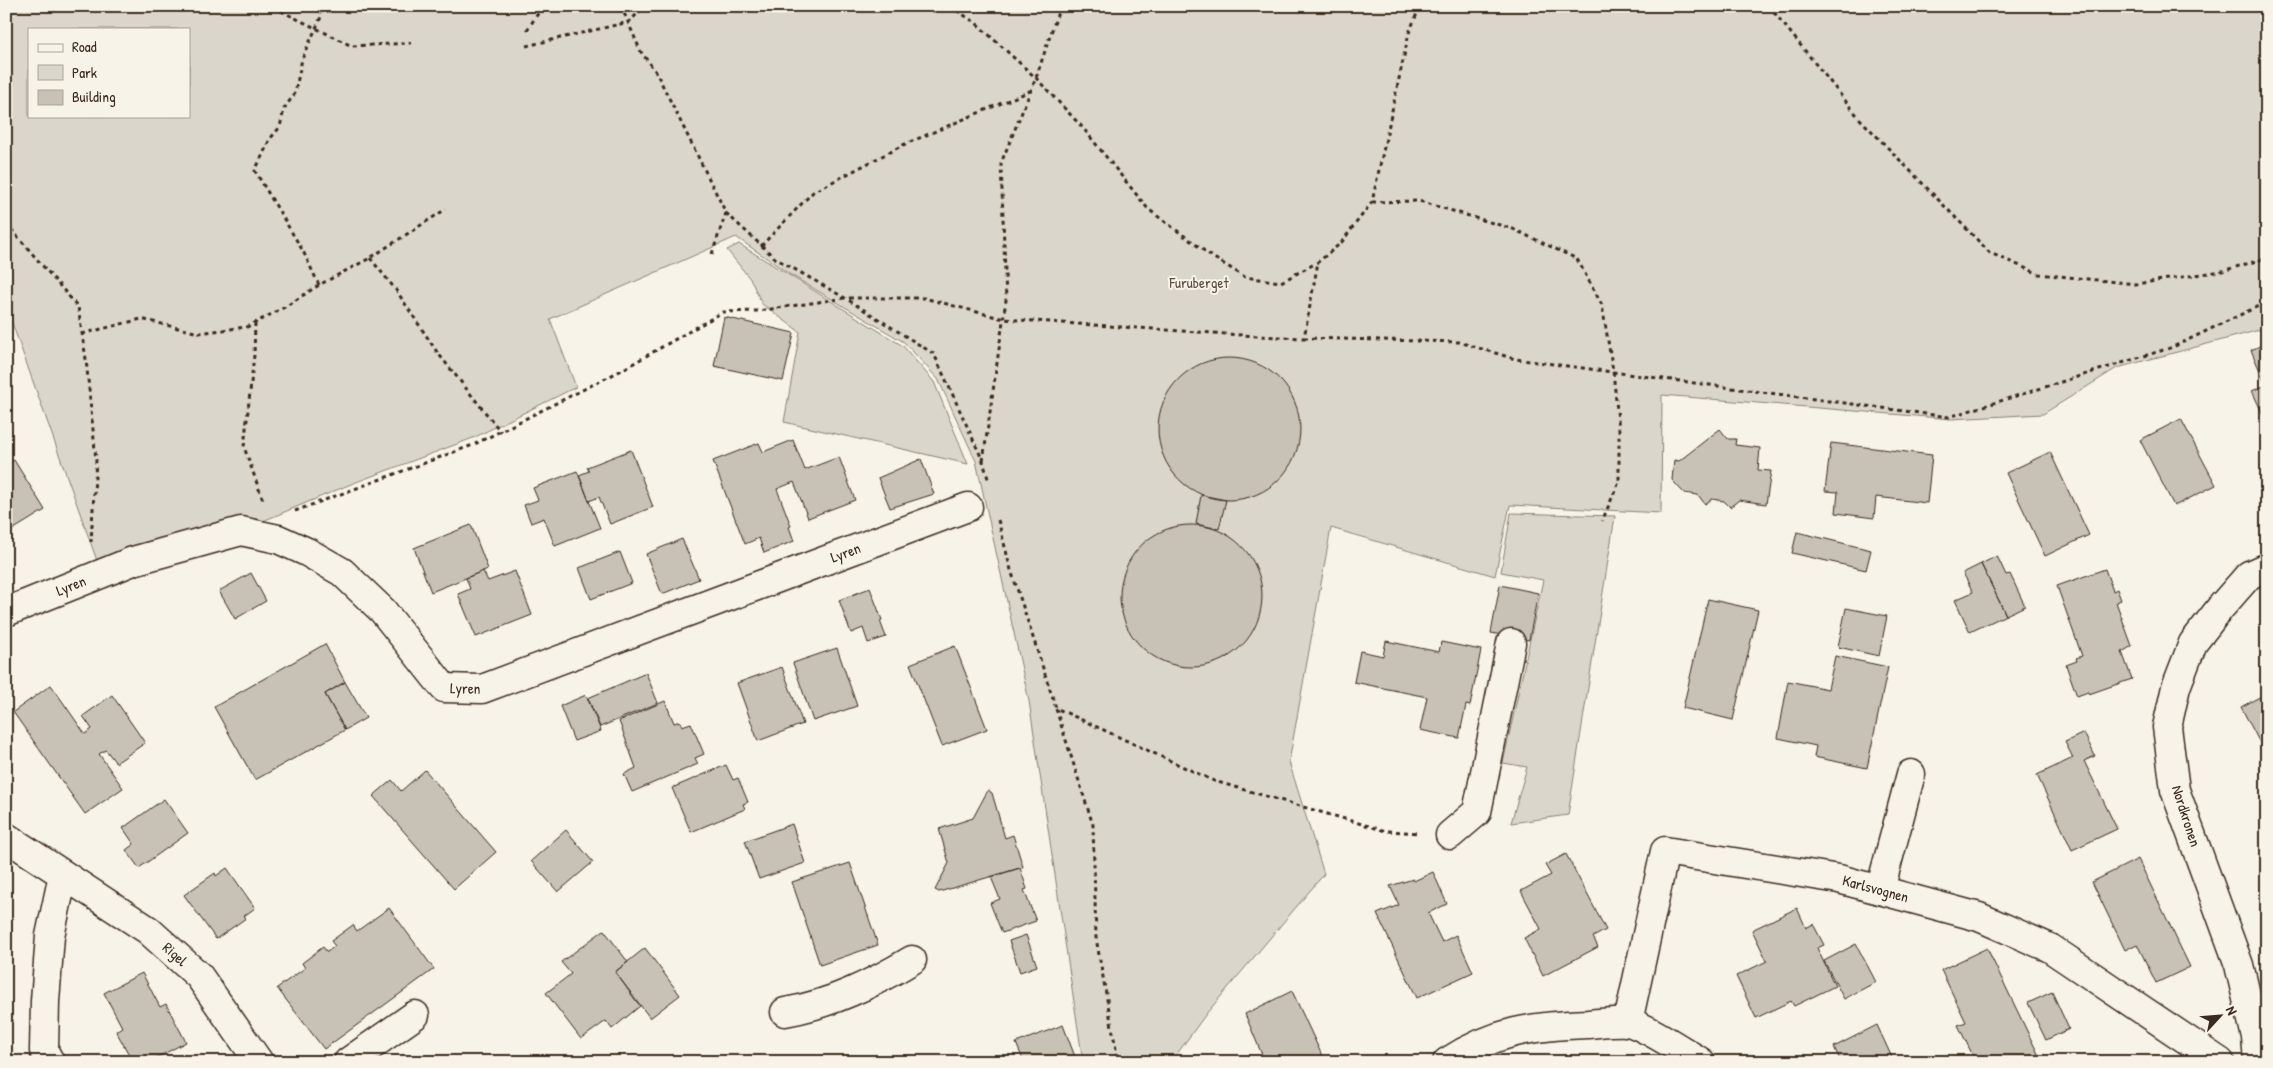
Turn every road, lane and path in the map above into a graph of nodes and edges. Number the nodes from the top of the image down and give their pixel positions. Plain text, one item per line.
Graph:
1 (275, 6) edge
2 (321, 6) edge
3 (543, 6) edge
4 (621, 6) edge
5 (645, 6) edge
6 (950, 6) edge
7 (1060, 6) edge
8 (1420, 6) edge
9 (1769, 6) edge
10 (629, 22) junction
11 (316, 28) junction
12 (528, 30) dead end
13 (411, 43) dead end
14 (526, 46) dead end
15 (1036, 78) junction
16 (1031, 91) junction
17 (1372, 202) junction
18 (446, 209) dead end
19 (726, 213) junction
20 (6, 223) edge
21 (760, 246) junction
22 (712, 254) dead end
23 (370, 258) junction
24 (2267, 258) edge
25 (1318, 262) junction
26 (319, 285) junction
27 (845, 298) junction
28 (2267, 302) edge
29 (1004, 319) junction
30 (255, 323) junction
31 (82, 334) junction
32 (1304, 338) junction
33 (1613, 371) junction
34 (501, 432) junction
35 (983, 461) junction
36 (990, 489) dead end
37 (968, 507) dead end
38 (287, 514) dead end
39 (998, 517) dead end
40 (1602, 521) dead end
41 (241, 531) junction
42 (2265, 571) edge
43 (89, 580) junction
44 (6, 612) edge
45 (1511, 643) dead end
46 (1056, 708) junction
47 (1911, 774) dead end
48 (1450, 835) joint
49 (6, 837) edge
50 (63, 876) junction
51 (1880, 890) junction
52 (912, 960) dead end
53 (785, 1012) dead end
54 (415, 1016) dead end
55 (1628, 1022) junction
56 (2260, 1046) edge
57 (50, 1062) edge
58 (259, 1062) edge
59 (348, 1062) edge
60 (1115, 1062) edge
61 (1447, 1062) edge
62 (1701, 1062) edge
63 (2220, 1062) edge

1 - 11 path
2 - 11 path
3 - 12 path
4 - 10 path
5 - 10 path
6 - 15 path
7 - 15 path
8 - 17 path
9 - 24 path
10 - 14 path
10 - 19 path
11 - 13 path
11 - 26 path
15 - 16 path
15 - 25 path
16 - 21 path
16 - 29 path
17 - 25 path
17 - 33 path
18 - 23 path
19 - 21 path
19 - 22 path
20 - 31 path
21 - 27 path
23 - 26 path
23 - 34 path
25 - 32 path
26 - 30 path
27 - 29 path
27 - 34 path
27 - 35 path
28 - 33 path
29 - 32 path
29 - 35 path
30 - 31 path
30 - 41 path
31 - 43 path
32 - 33 path
33 - 40 path
34 - 38 path
35 - 36 path
37 - 41 street, Lyren
39 - 46 path
41 - 43 street, Lyren
42 - 56 street, Nordkronen
43 - 44 street, Lyren
45 - 48 street
46 - 48 path
46 - 60 path
47 - 51 street
49 - 50 street, Rigel
50 - 57 street
50 - 58 street, Rigel
51 - 55 street, Karlsvognen
51 - 63 street, Karlsvognen
52 - 53 street
54 - 59 street
55 - 61 street
55 - 62 street

